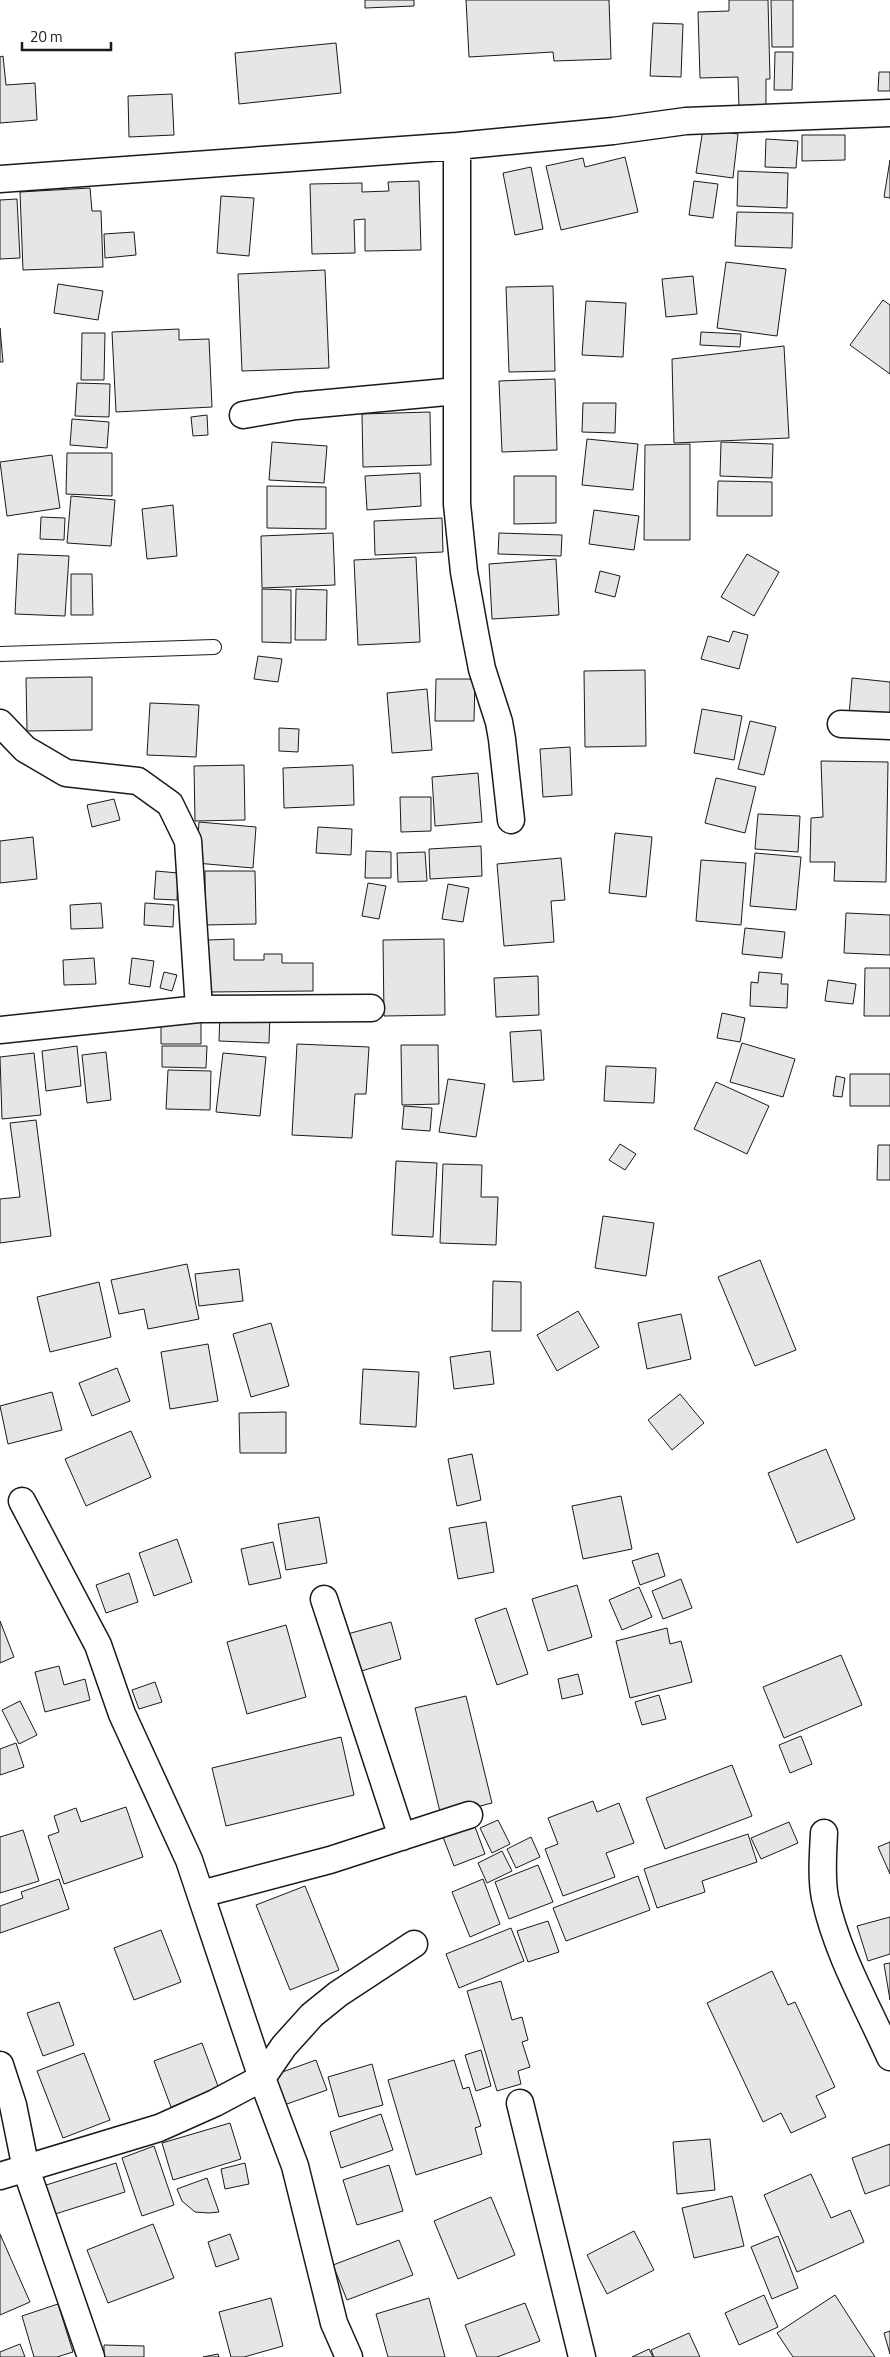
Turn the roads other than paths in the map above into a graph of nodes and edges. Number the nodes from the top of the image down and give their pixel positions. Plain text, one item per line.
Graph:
1 (890, 113) edge
2 (457, 146) junction
3 (0, 179) edge
4 (457, 391) junction
5 (243, 415) dead end
6 (214, 647) dead end
7 (0, 654) edge
8 (0, 722) edge
9 (841, 724) dead end
10 (890, 726) edge
11 (511, 820) dead end
12 (198, 1008) junction
13 (371, 1008) dead end
14 (0, 1030) edge
15 (22, 1501) dead end
16 (324, 1599) dead end
17 (469, 1815) dead end
18 (824, 1833) dead end
19 (402, 1837) junction
20 (201, 1894) junction
21 (414, 1944) dead end
22 (890, 2058) edge
23 (0, 2064) edge
24 (262, 2078) junction
25 (520, 2103) dead end
26 (26, 2169) junction
27 (0, 2176) edge
28 (91, 2357) edge
29 (349, 2357) edge
30 (582, 2357) edge

1 - 2 street
2 - 3 street
2 - 4 street
4 - 5 street
4 - 11 street
6 - 7 lane
8 - 12 street
9 - 10 street
12 - 13 street
12 - 14 street
15 - 20 street
16 - 19 street
17 - 19 street
18 - 22 street
19 - 20 street
20 - 24 street
21 - 24 street
23 - 26 street
24 - 26 street
24 - 29 street
25 - 30 street
26 - 27 street
26 - 28 street

